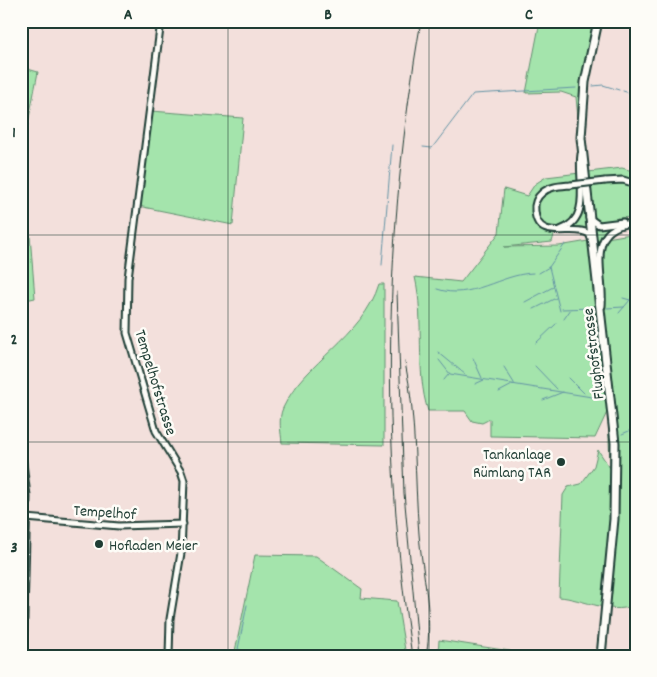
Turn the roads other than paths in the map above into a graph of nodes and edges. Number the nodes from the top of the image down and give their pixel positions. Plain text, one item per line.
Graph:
1 (161, 21) edge
2 (598, 21) edge
3 (581, 149) junction
4 (636, 184) edge
5 (589, 218) junction
6 (636, 222) edge
7 (558, 231) junction
8 (592, 242) junction
9 (601, 317) junction
10 (21, 455) edge
11 (26, 518) junction
12 (183, 524) junction
13 (22, 623) edge
14 (604, 645) junction
15 (22, 656) edge
16 (169, 656) edge
17 (601, 656) edge
18 (606, 656) edge

1 - 12 street, Tempelhofstrasse
2 - 3 main road, Flughofstrasse
3 - 5 main road, Flughofstrasse
3 - 7 street
4 - 7 street, bridge
5 - 6 street
5 - 8 main road, Flughofstrasse
6 - 9 street
7 - 8 street
8 - 9 main road, Flughofstrasse
9 - 14 main road, Flughofstrasse
10 - 11 main road
11 - 12 street, Tempelhof
11 - 13 main road
12 - 16 street, Tempelhofstrasse
13 - 15 main road
14 - 17 main road, Flughofstrasse
14 - 18 main road

